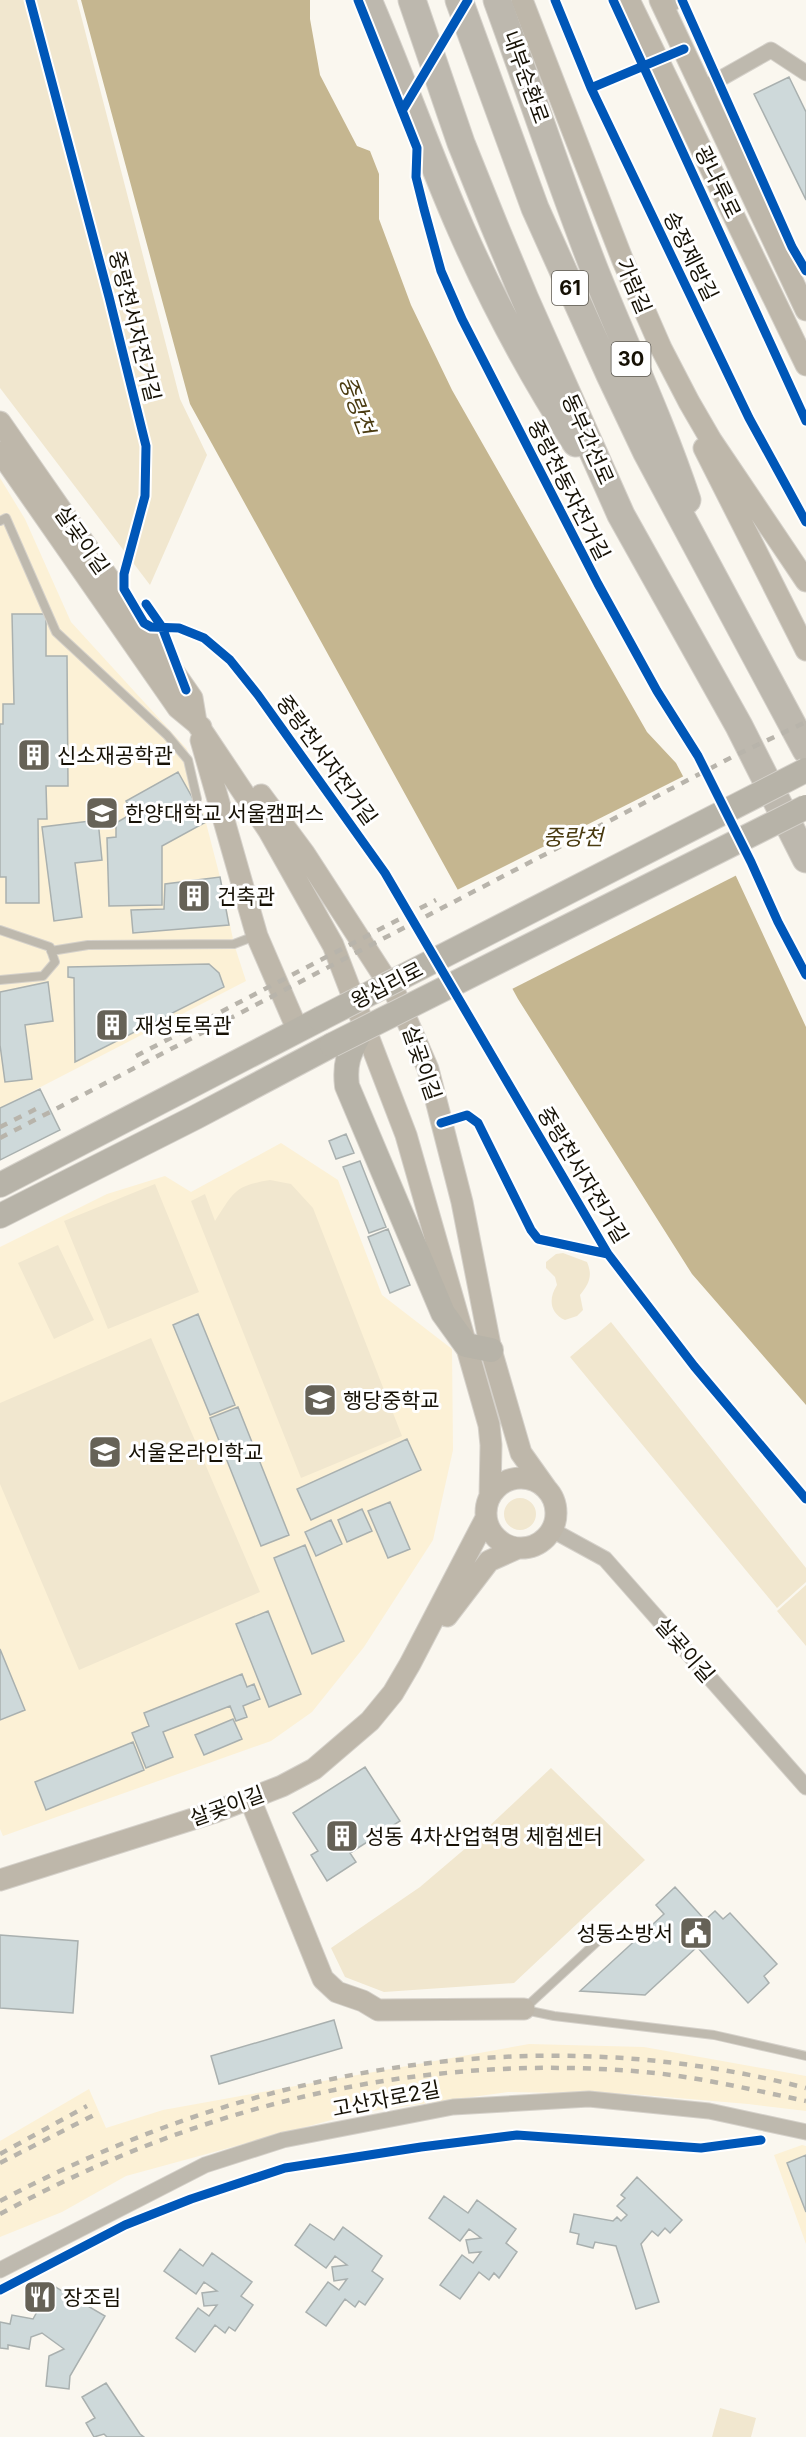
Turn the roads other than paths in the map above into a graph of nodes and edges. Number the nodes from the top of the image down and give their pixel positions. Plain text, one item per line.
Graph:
1 (368, 0) edge
2 (411, 0) edge
3 (459, 0) edge
4 (497, 0) edge
5 (522, 0) edge
6 (629, 0) edge
7 (667, 3) edge
8 (638, 20) junction
9 (806, 73) edge
10 (702, 89) junction
11 (804, 301) edge
12 (806, 365) edge
13 (688, 402) junction
14 (0, 422) edge
15 (0, 452) edge
16 (621, 515) junction
17 (0, 521) edge
18 (708, 564) junction
19 (806, 581) edge
20 (806, 650) edge
21 (196, 722) junction
22 (806, 750) edge
23 (806, 770) edge
24 (197, 799) dead end
25 (806, 807) edge
26 (806, 859) edge
27 (0, 930) edge
28 (257, 936) junction
29 (51, 951) junction
30 (0, 980) edge
31 (361, 1030) junction
32 (298, 1031) junction
33 (0, 1185) edge
34 (0, 1216) edge
35 (466, 1344) junction
36 (491, 1350) junction
37 (548, 1491) junction
38 (490, 1496) junction
39 (486, 1518) junction
40 (552, 1530) junction
41 (518, 1548) junction
42 (410, 1665) junction
43 (806, 1787) edge
44 (250, 1799) junction
45 (0, 1881) edge
46 (600, 1939) dead end
47 (524, 2009) junction
48 (806, 2056) edge
49 (806, 2132) edge
50 (0, 2270) edge

1 - 16 highway
2 - 16 highway, 동부간선로 / 61
3 - 18 highway, 61
4 - 18 highway, 내부순환로 / 30
5 - 13 main road, 가람길
6 - 8 main road, 광나루로
7 - 8 main road
7 - 10 main road, 광나루로
8 - 12 main road, 광나루로
9 - 10 street
10 - 11 main road, 광나루로
13 - 19 main road, 가람길
13 - 20 main road
14 - 21 main road, 살곶이길
15 - 21 main road, 살곶이길
16 - 26 highway, 동부간선로 / 61
17 - 24 lane
18 - 22 highway, 61
21 - 28 main road
21 - 35 main road, 살곶이길
21 - 36 main road, 살곶이길
23 - 32 main road, 왕십리로, bridge
25 - 31 main road, 왕십리로, bridge
27 - 29 lane
28 - 29 lane
28 - 32 main road
29 - 30 lane
31 - 34 main road, 왕십리로, bridge
31 - 35 main road
32 - 33 main road, 왕십리로
35 - 36 main road
35 - 38 main road, 살곶이길
36 - 37 main road, 살곶이길
37 - 38 main road
37 - 40 main road
38 - 39 main road
39 - 41 main road
39 - 42 main road, 살곶이길
40 - 41 main road
40 - 43 street, 살곶이길
41 - 42 main road, 살곶이길
42 - 44 main road, 살곶이길
44 - 45 main road, 살곶이길
44 - 47 main road
46 - 47 lane
47 - 48 lane
49 - 50 street, 고산자로2길

